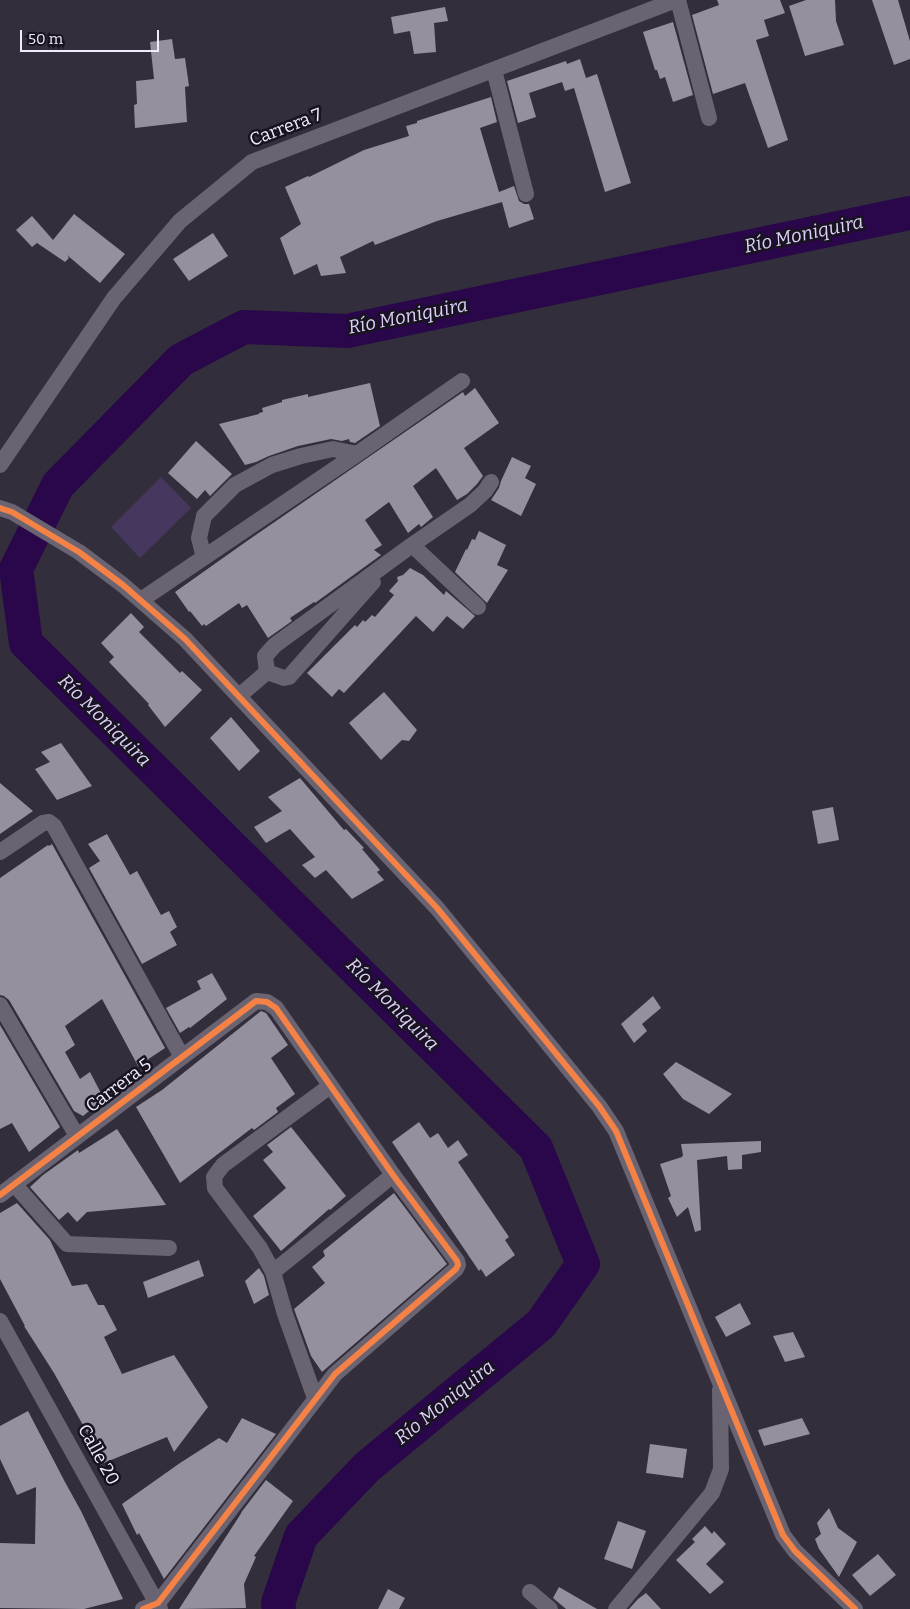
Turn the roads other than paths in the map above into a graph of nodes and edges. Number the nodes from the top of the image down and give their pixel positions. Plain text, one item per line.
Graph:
1 (677, 0) edge
2 (648, 5) edge
3 (494, 70) junction
4 (709, 118) dead end
5 (526, 194) dead end
6 (462, 381) dead end
7 (357, 454) junction
8 (0, 465) edge
9 (491, 482) dead end
10 (6, 510) edge
11 (412, 545) junction
12 (204, 558) junction
13 (392, 561) junction
14 (141, 600) junction
15 (478, 607) dead end
16 (267, 672) junction
17 (239, 696) junction
18 (0, 852) edge
19 (0, 1006) edge
20 (182, 1057) junction
21 (330, 1086) junction
22 (78, 1136) junction
23 (393, 1175) junction
24 (14, 1184) junction
25 (0, 1195) edge
26 (169, 1248) dead end
27 (273, 1272) junction
28 (0, 1321) edge
29 (720, 1382) junction
30 (315, 1398) junction
31 (530, 1592) dead end
32 (153, 1607) edge
33 (550, 1609) edge
34 (616, 1609) edge
35 (856, 1609) edge

1 - 2 street, Carrera 7
1 - 4 street
2 - 3 street, Carrera 7
3 - 5 street
3 - 8 street, Carrera 7
6 - 7 street
7 - 12 street
7 - 12 street
9 - 11 street
10 - 14 street
11 - 13 street
11 - 15 street
12 - 14 street
13 - 16 street
13 - 16 street
14 - 17 street
16 - 17 street
17 - 29 street
18 - 20 street
19 - 22 street
20 - 21 street, Carrera 5
20 - 22 street, Carrera 5
21 - 23 street
21 - 27 street
22 - 24 street, Carrera 5
23 - 27 street
23 - 30 street
24 - 25 street, Carrera 5
24 - 26 street
27 - 30 street
28 - 32 street, Calle 20
29 - 34 street
29 - 35 street
30 - 32 street
31 - 33 street

